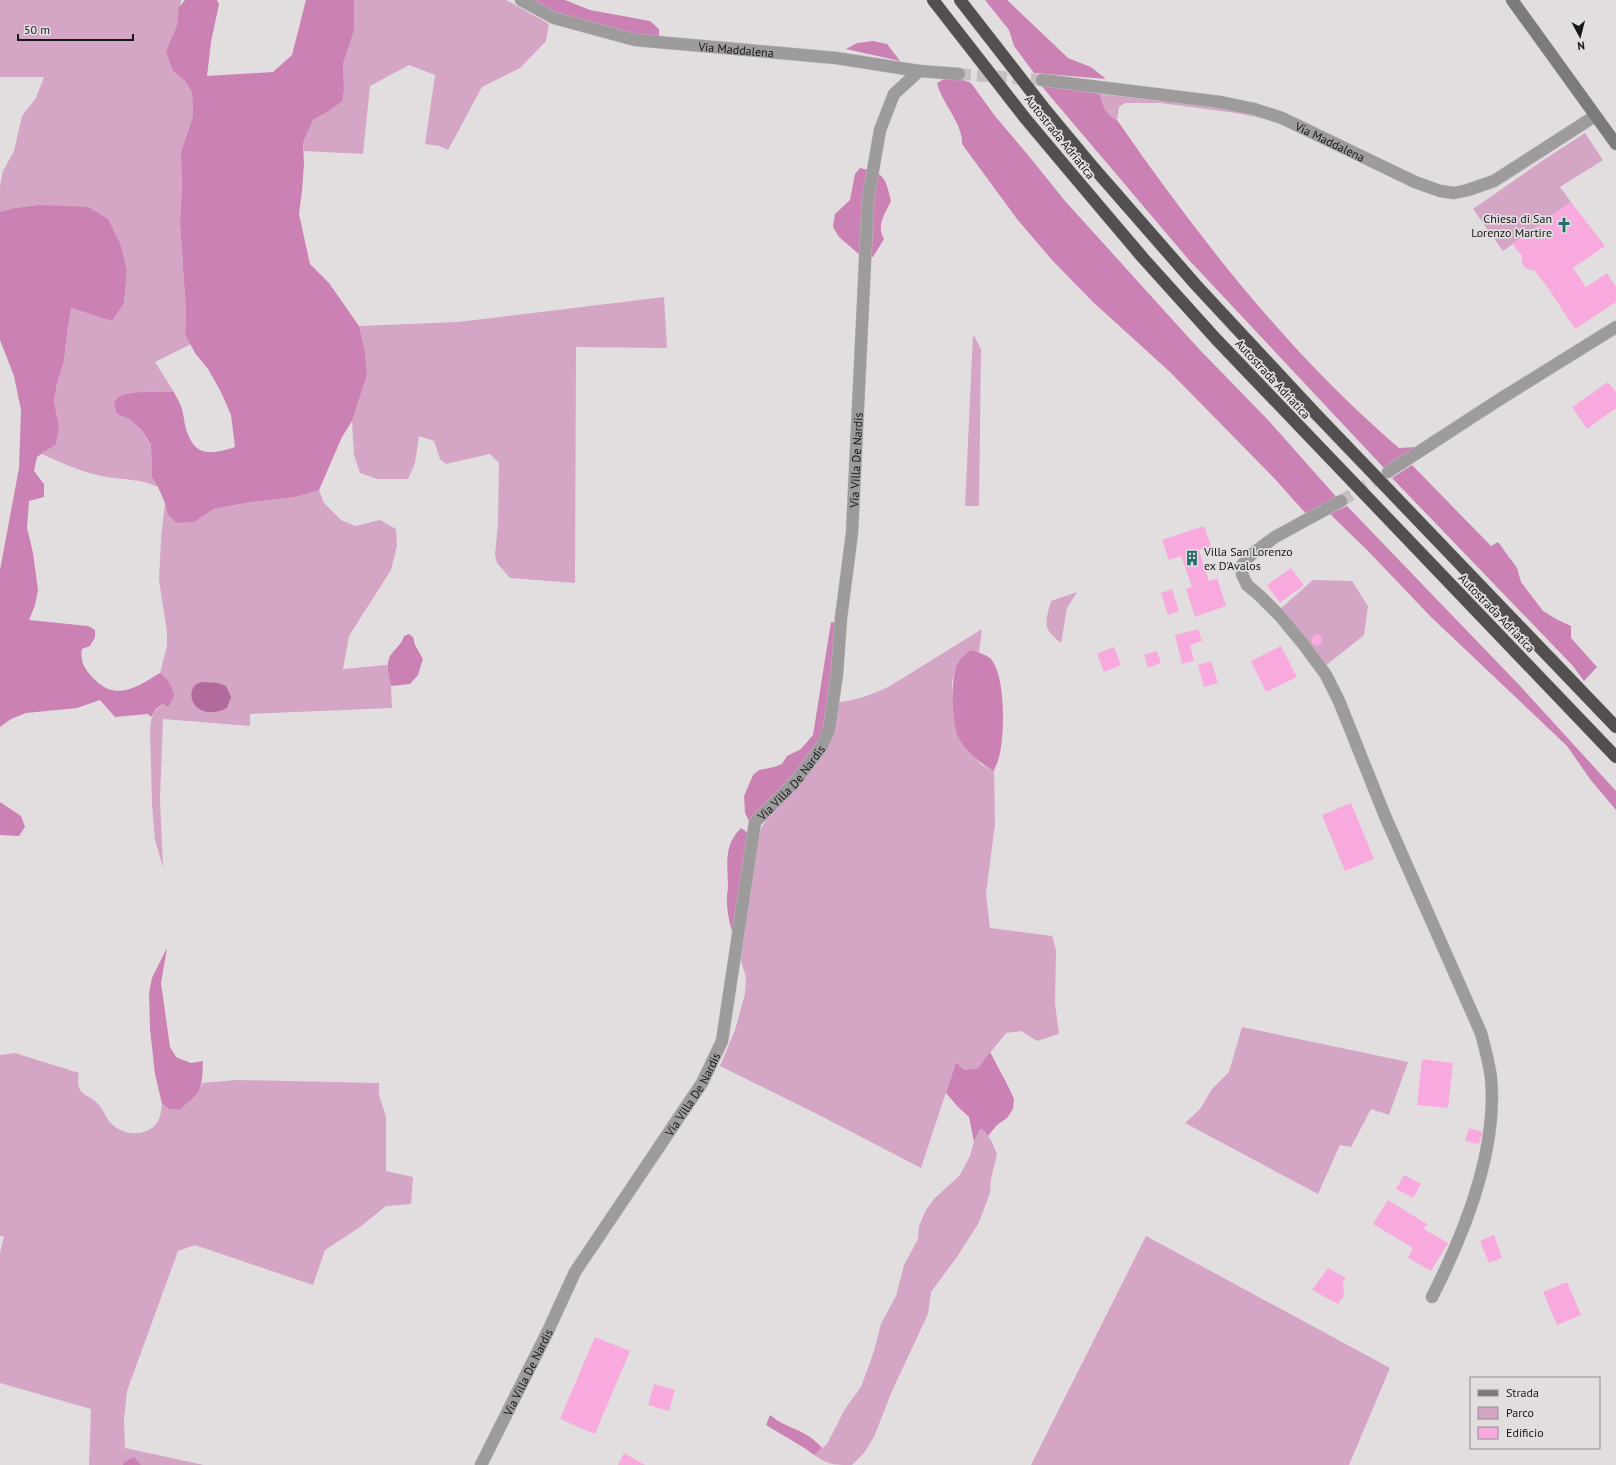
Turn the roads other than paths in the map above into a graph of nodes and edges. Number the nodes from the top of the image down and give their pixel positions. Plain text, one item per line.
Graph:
1 (521, 0) edge
2 (933, 0) edge
3 (960, 0) edge
4 (1512, 0) edge
5 (919, 71) junction
6 (958, 74) tunnel mouth
7 (1042, 80) tunnel mouth
8 (1595, 116) junction
9 (1616, 144) edge
10 (1616, 327) edge
11 (1388, 472) tunnel mouth
12 (1341, 501) tunnel mouth
13 (1616, 727) edge
14 (1616, 757) edge
15 (1432, 1296) dead end
16 (481, 1465) edge

1 - 5 street, Via Maddalena
2 - 14 highway, Autostrada Adriatica
3 - 13 highway, Autostrada Adriatica
4 - 8 main road
5 - 6 street, Via Maddalena
5 - 16 street, Via Villa De Nardis
7 - 8 street, Via Maddalena
8 - 9 main road
10 - 11 street
12 - 15 street

